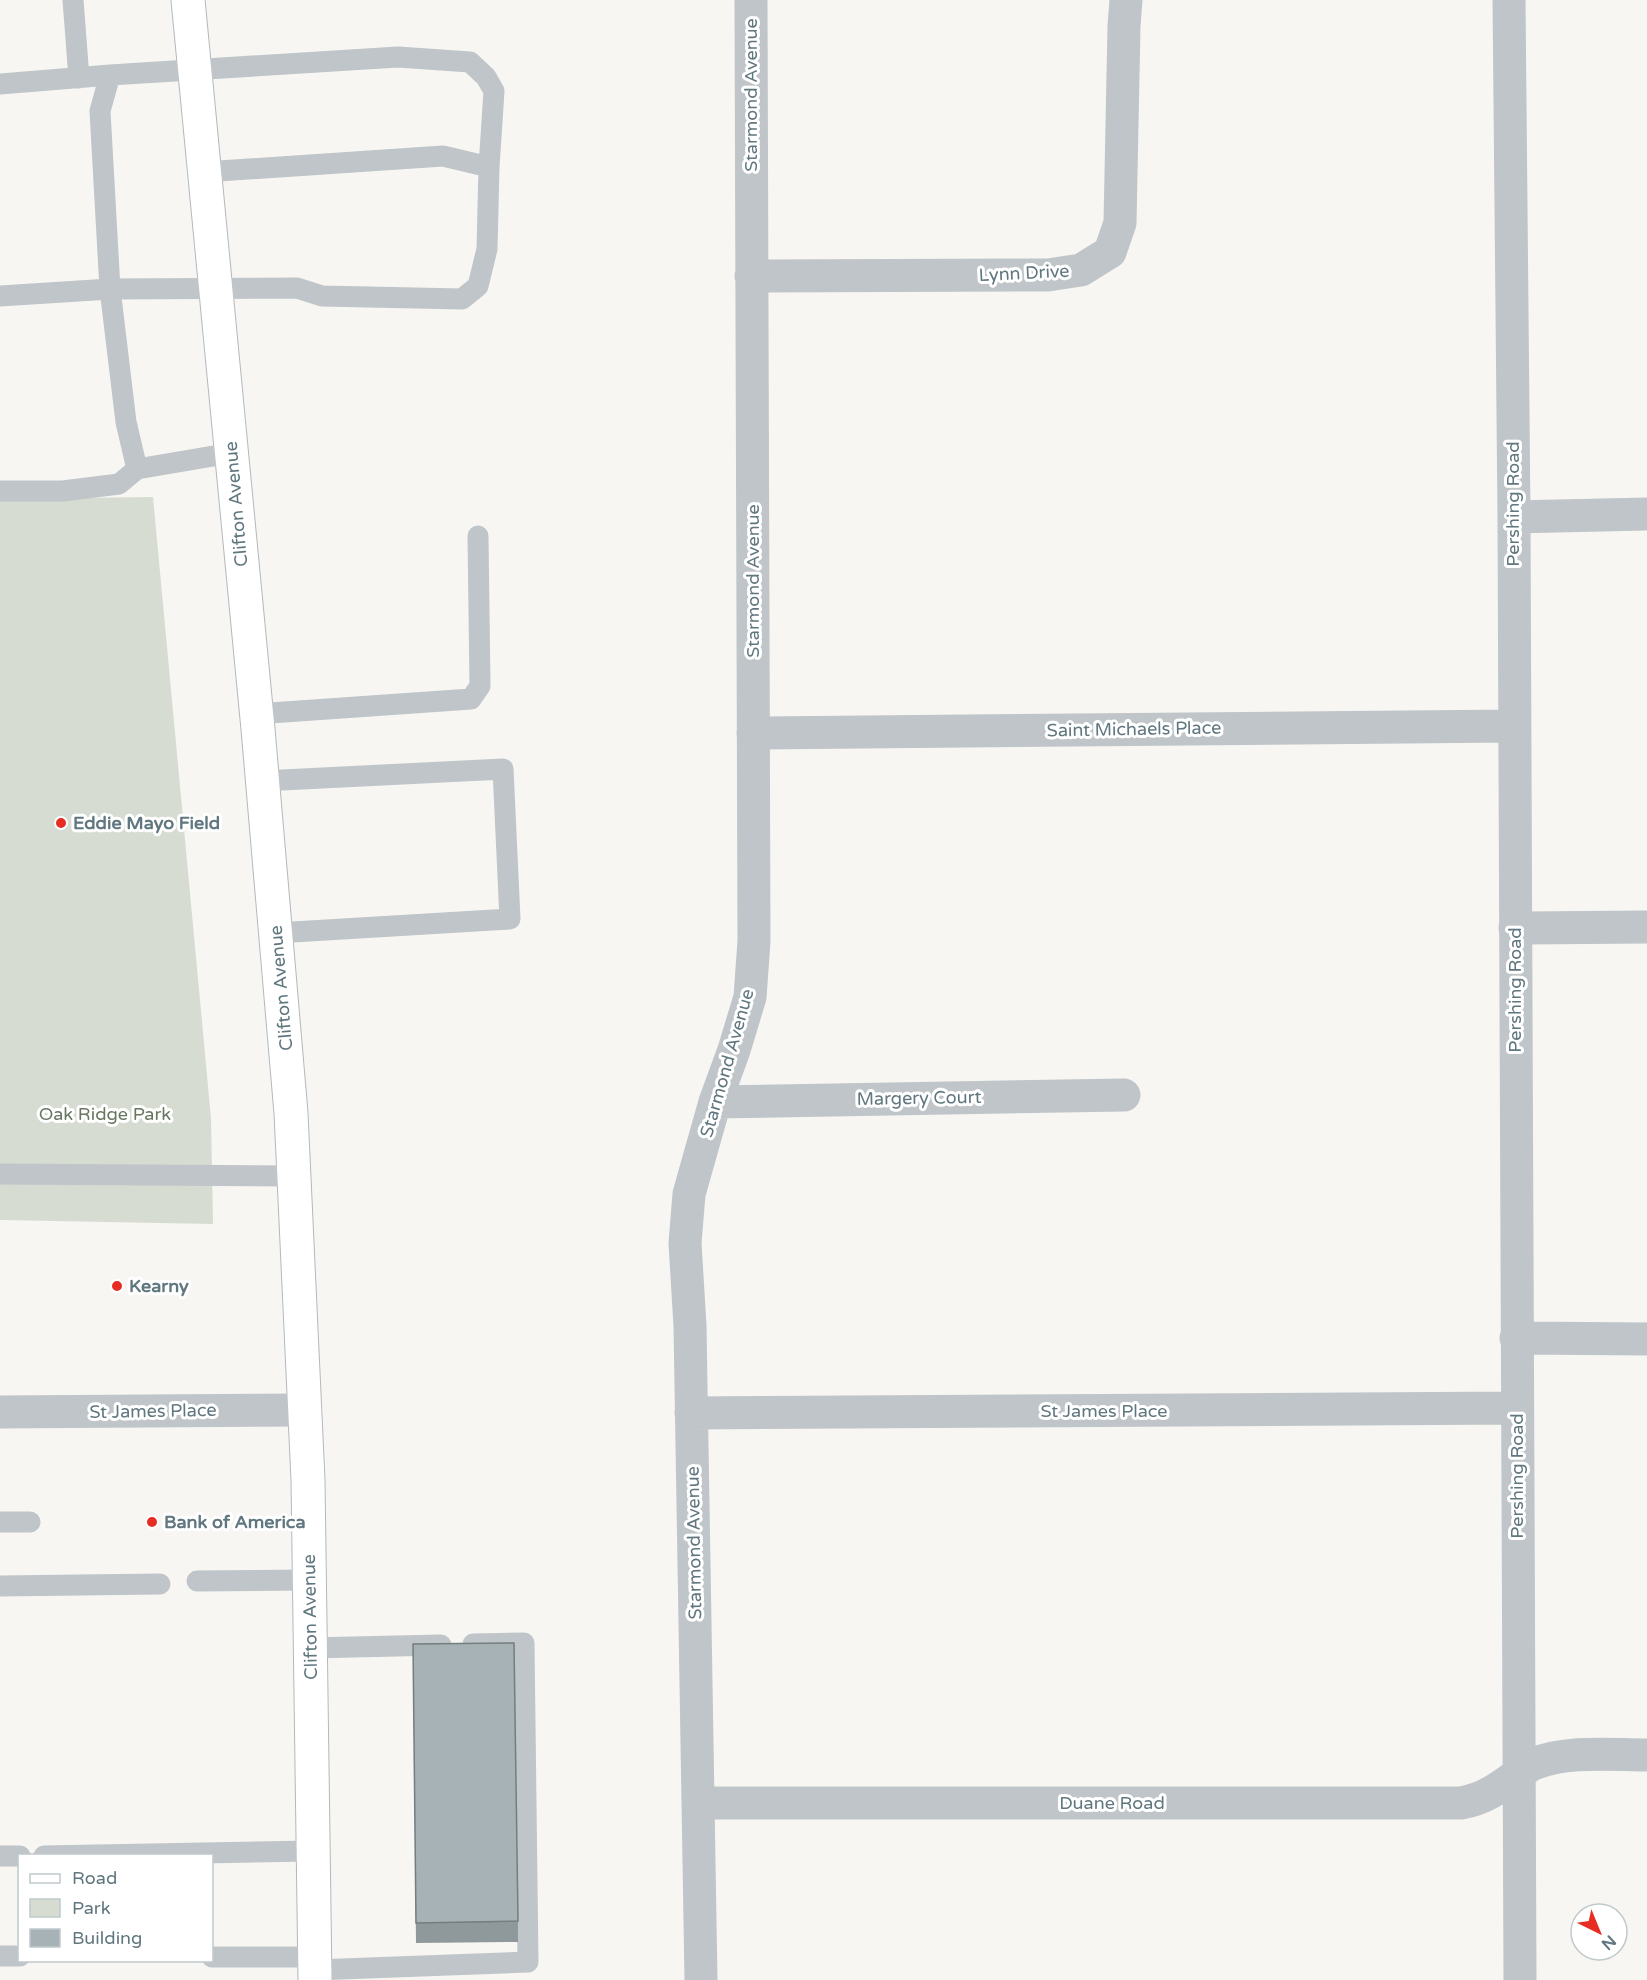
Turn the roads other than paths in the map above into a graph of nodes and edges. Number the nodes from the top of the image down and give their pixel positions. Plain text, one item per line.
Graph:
1 (73, 0) edge
2 (188, 0) edge
3 (751, 0) edge
4 (1126, 0) edge
5 (1509, 0) edge
6 (195, 69) junction
7 (110, 75) junction
8 (80, 78) junction
9 (0, 84) edge
10 (489, 167) junction
11 (204, 172) junction
12 (751, 276) junction
13 (110, 289) junction
14 (215, 290) junction
15 (0, 296) edge
16 (231, 453) junction
17 (137, 469) junction
18 (0, 491) edge
19 (1647, 514) edge
20 (1514, 517) junction
21 (478, 536) dead end
22 (256, 714) junction
23 (1514, 726) junction
24 (753, 733) junction
25 (262, 781) junction
26 (1647, 927) edge
27 (1515, 928) junction
28 (276, 933) junction
29 (1124, 1095) dead end
30 (714, 1102) junction
31 (0, 1174) edge
32 (295, 1176) junction
33 (1516, 1338) junction
34 (1647, 1339) edge
35 (1516, 1408) junction
36 (305, 1410) junction
37 (0, 1412) edge
38 (691, 1413) junction
39 (0, 1522) edge
40 (30, 1522) dead end
41 (310, 1580) junction
42 (196, 1581) dead end
43 (160, 1584) dead end
44 (0, 1586) edge
45 (310, 1648) junction
46 (1647, 1755) edge
47 (1519, 1774) junction
48 (698, 1803) junction
49 (313, 1851) junction
50 (152, 1854) edge
51 (0, 1856) edge
52 (18, 1856) edge
53 (0, 1956) edge
54 (18, 1956) edge
55 (213, 1957) edge
56 (314, 1969) edge
57 (701, 1980) edge
58 (1520, 1980) edge

1 - 8 lane
2 - 6 main road, Clifton Avenue
3 - 12 street, Starmond Avenue
4 - 12 street, Lynn Drive
5 - 20 street, Pershing Road
6 - 7 lane
6 - 10 lane
6 - 11 main road, Clifton Avenue
7 - 8 lane
7 - 13 lane
8 - 9 lane
10 - 11 lane
10 - 14 lane
11 - 14 main road, Clifton Avenue
12 - 24 street, Starmond Avenue
13 - 14 lane
13 - 15 lane
13 - 17 lane
14 - 16 main road, Clifton Avenue
16 - 17 lane
16 - 22 main road, Clifton Avenue
17 - 18 lane
19 - 20 street
20 - 23 street, Pershing Road
21 - 22 lane
22 - 25 main road, Clifton Avenue
23 - 24 street, Saint Michaels Place
23 - 27 street, Pershing Road
24 - 30 street, Starmond Avenue
25 - 28 main road, Clifton Avenue
25 - 28 lane
26 - 27 street
27 - 33 street, Pershing Road
28 - 32 main road, Clifton Avenue
29 - 30 street, Margery Court
30 - 38 street, Starmond Avenue
31 - 32 lane
32 - 36 main road, Clifton Avenue
33 - 34 street
33 - 35 street, Pershing Road
35 - 38 street, St James Place
35 - 47 street, Pershing Road
36 - 37 street, St James Place
36 - 41 main road, Clifton Avenue
38 - 48 street, Starmond Avenue
39 - 40 lane
41 - 42 lane
41 - 45 main road, Clifton Avenue
43 - 44 lane
45 - 49 main road, Clifton Avenue
45 - 56 lane
46 - 47 street, Duane Road
47 - 48 street, Duane Road
47 - 58 street, Pershing Road
48 - 57 street, Starmond Avenue
49 - 50 lane
49 - 56 main road, Clifton Avenue
51 - 52 lane
53 - 54 lane
55 - 56 lane

